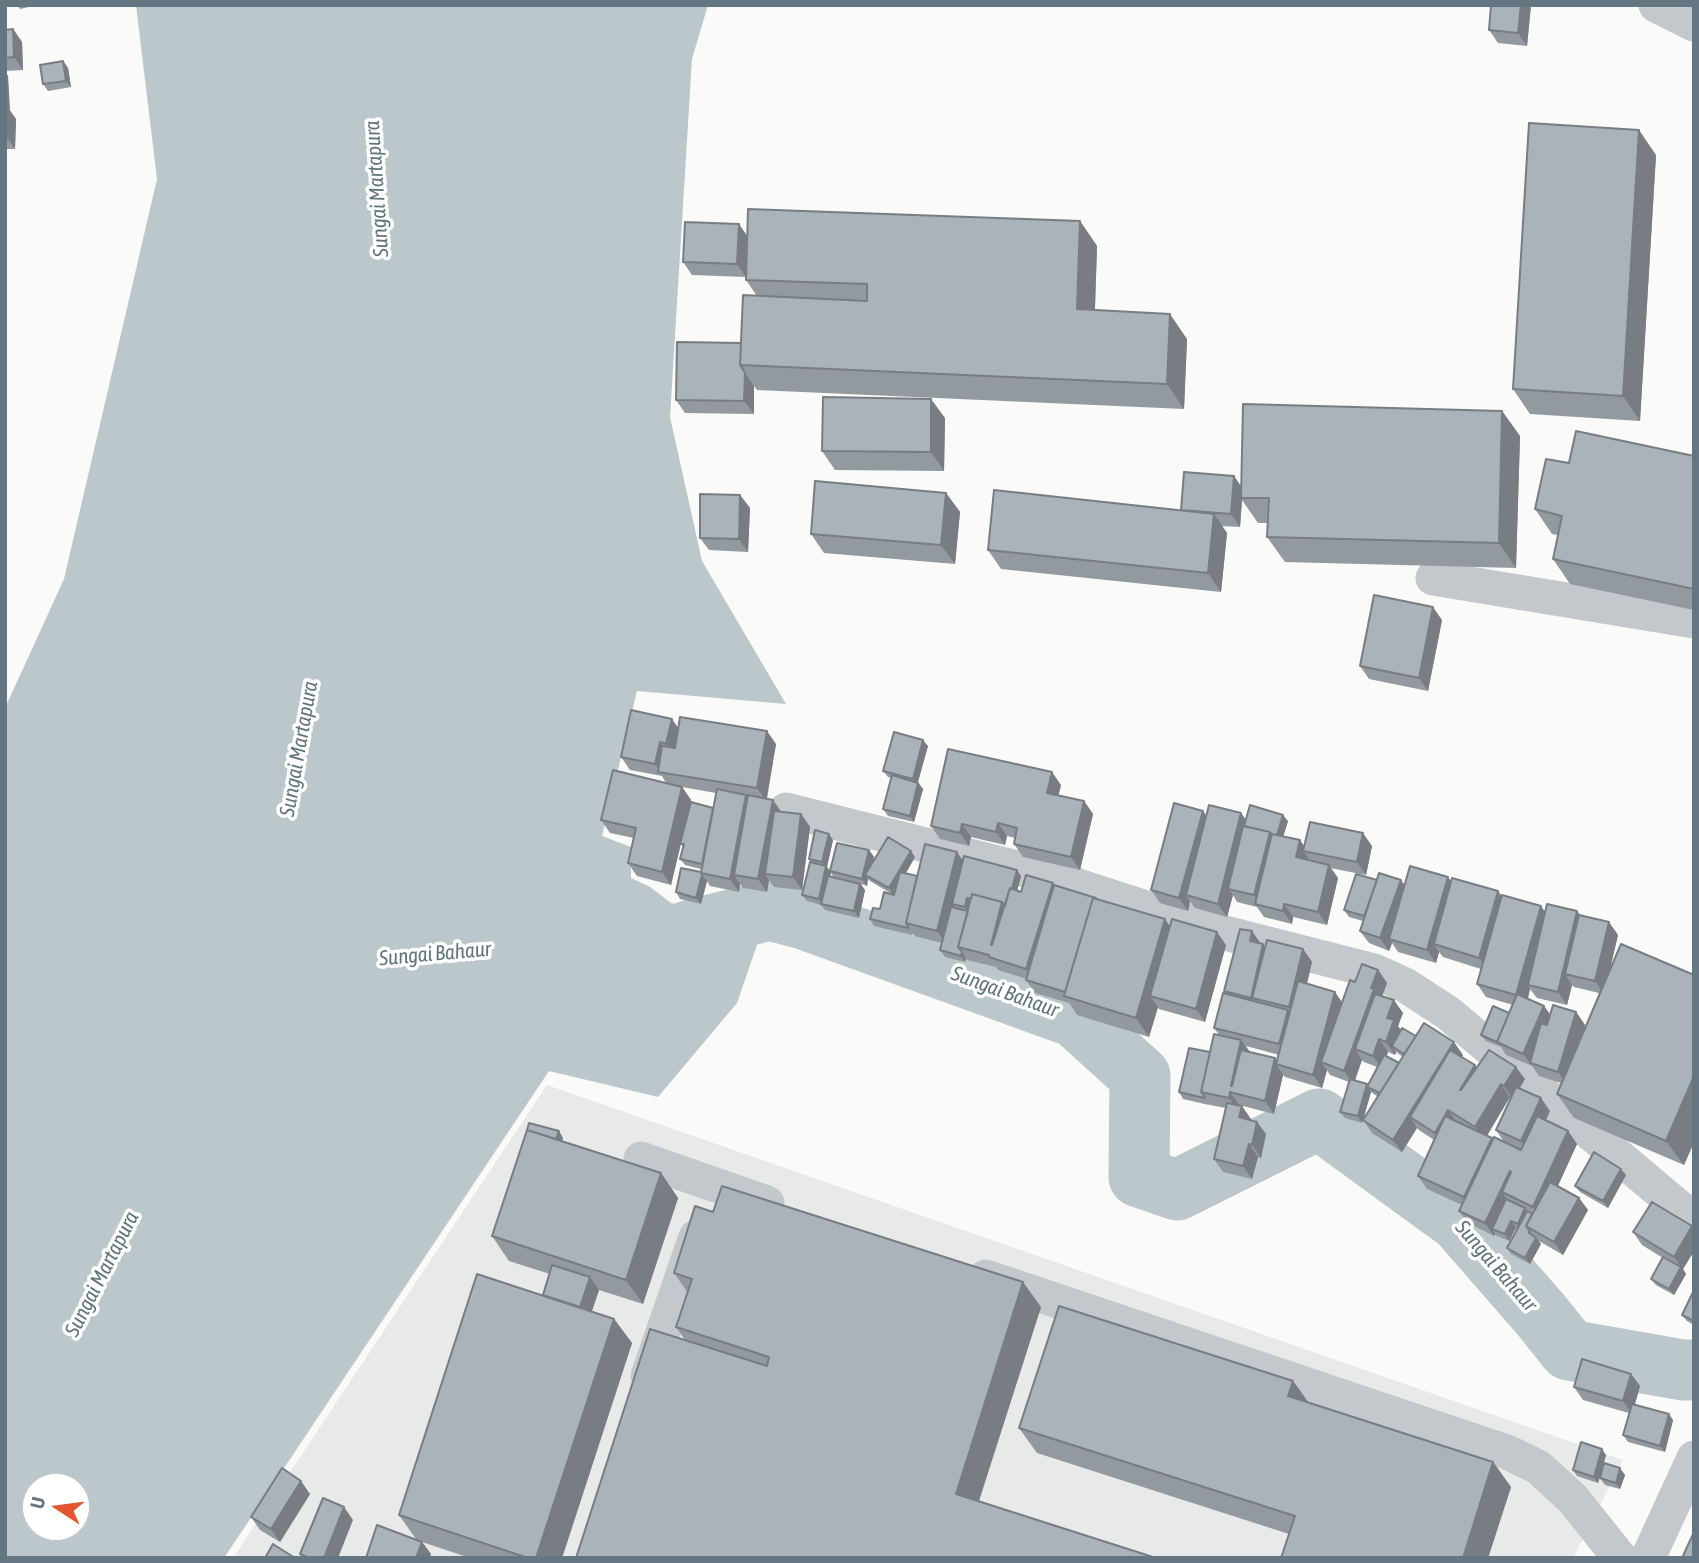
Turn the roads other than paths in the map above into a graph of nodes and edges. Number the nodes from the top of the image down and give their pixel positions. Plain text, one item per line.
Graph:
1 (1656, 5) edge
2 (1694, 24) edge
3 (1433, 578) dead end
4 (1694, 621) edge
5 (786, 810) edge
6 (641, 1159) dead end
7 (715, 1185) junction
8 (794, 1212) edge
9 (1694, 1220) edge
10 (952, 1265) edge
11 (636, 1408) edge
12 (1694, 1458) edge
13 (1620, 1558) edge
14 (1648, 1558) edge

1 - 2 street
3 - 4 street
5 - 9 street
6 - 7 street
7 - 8 street
7 - 11 street
10 - 13 street
12 - 14 street

